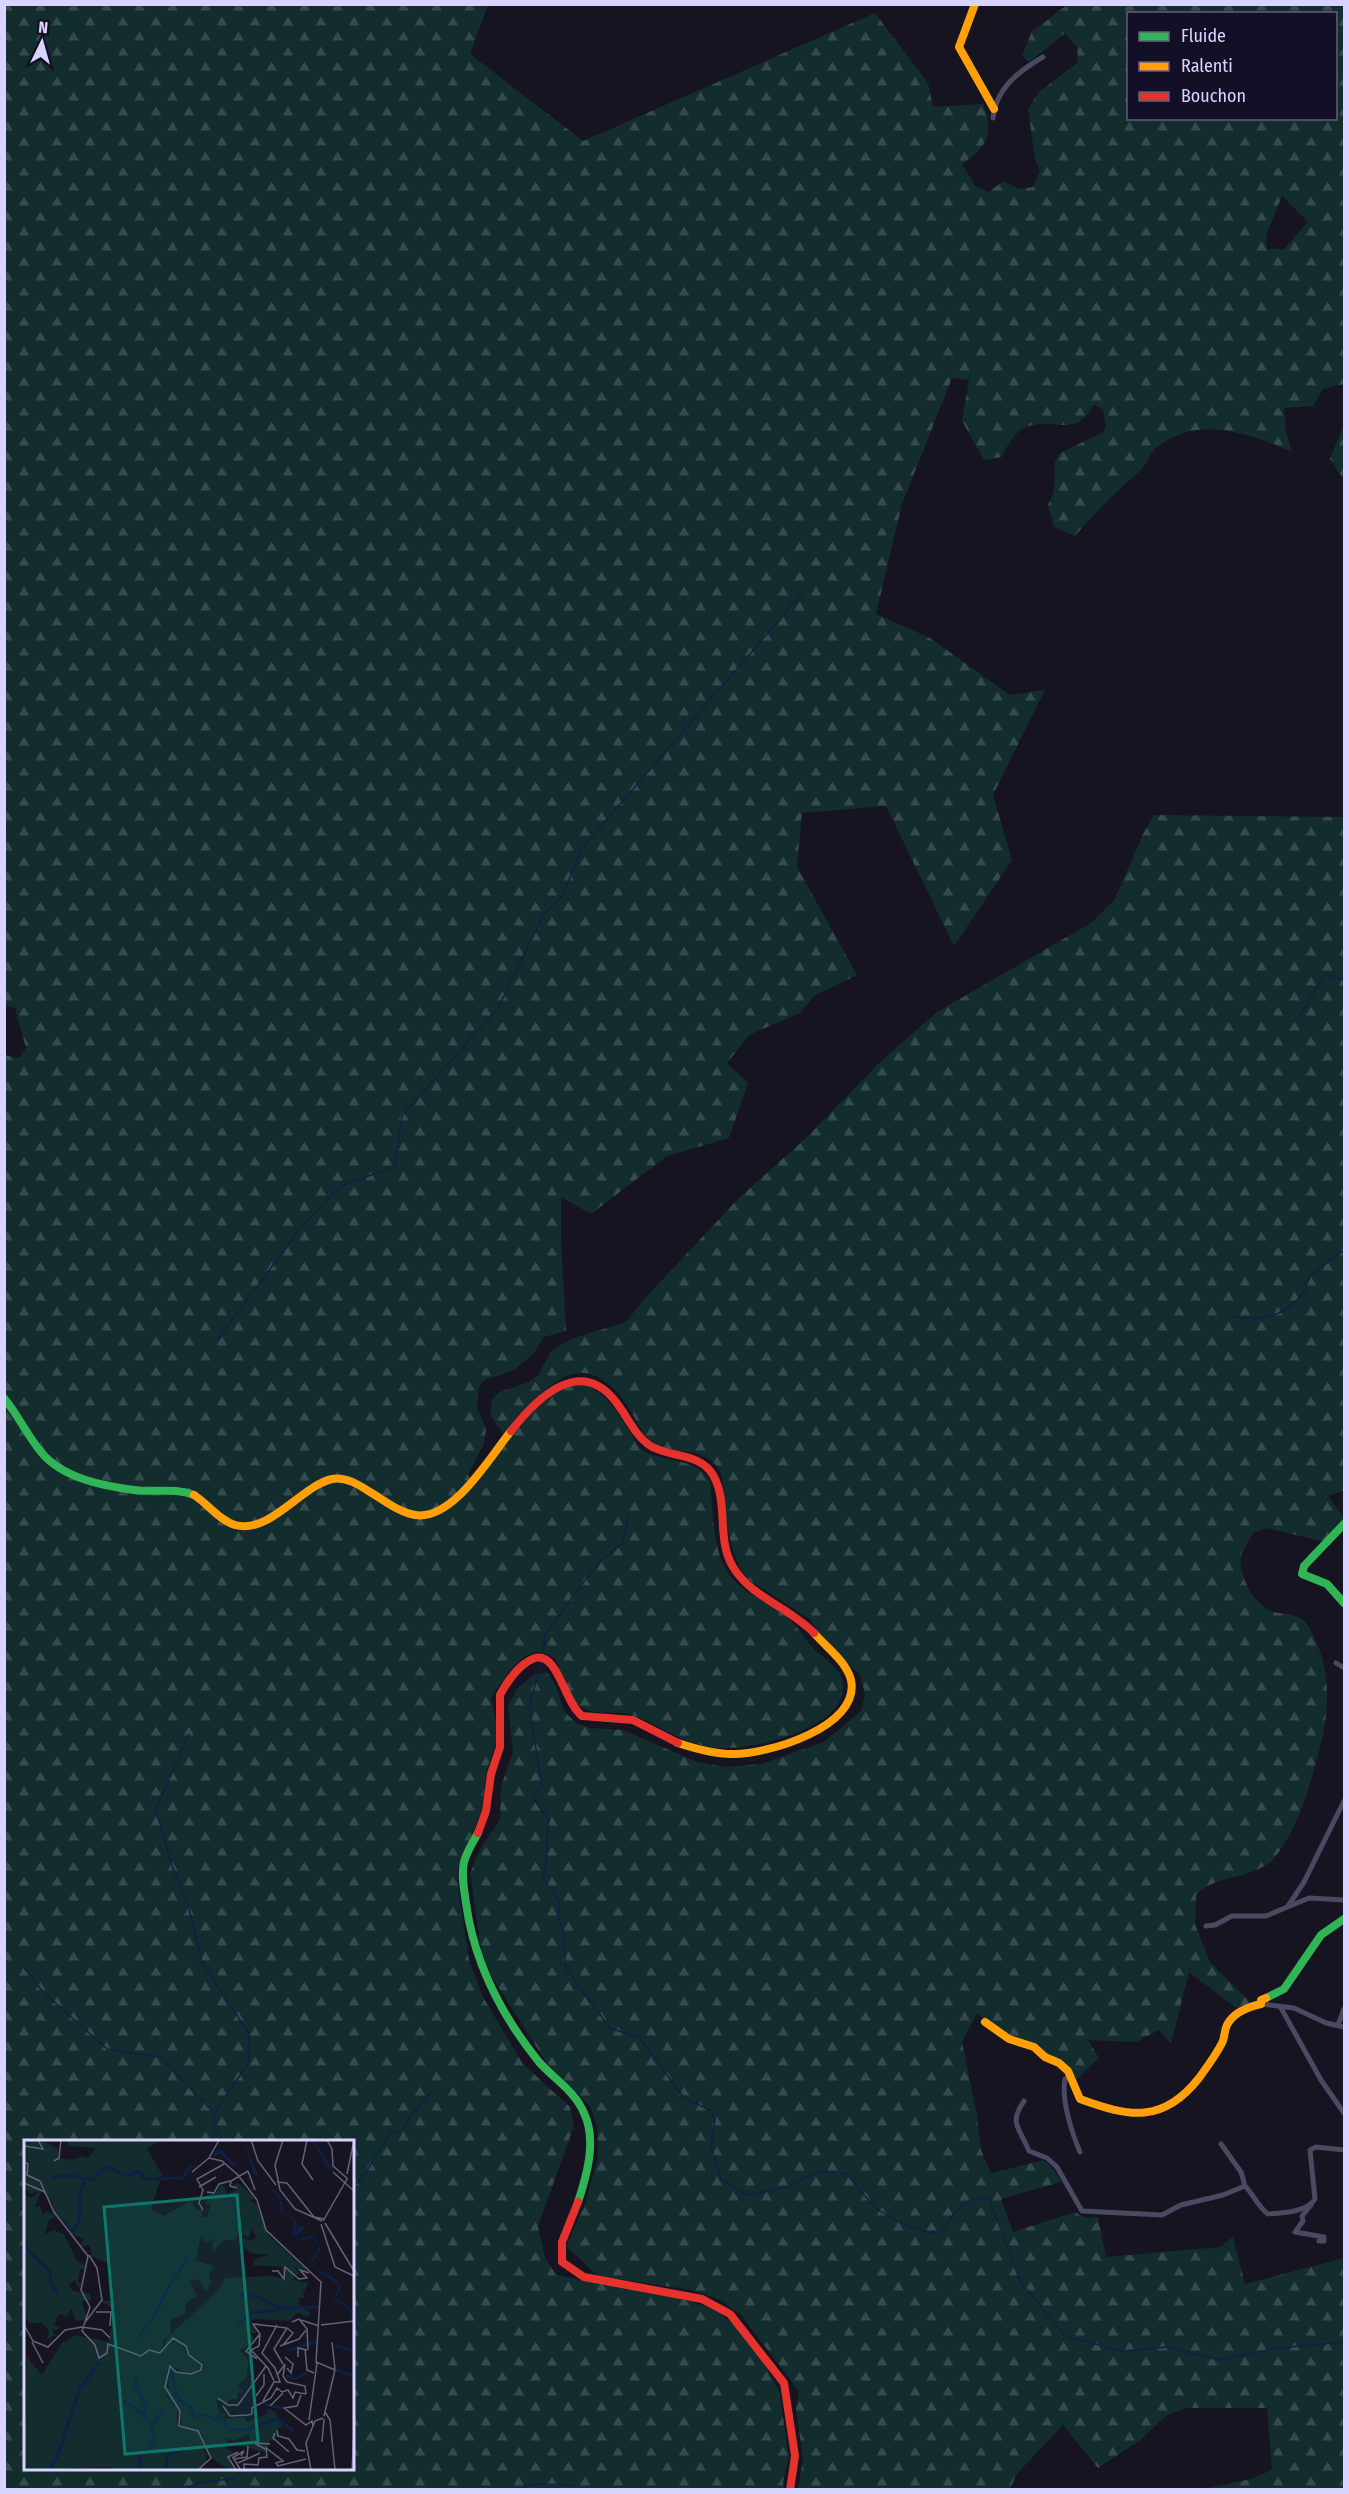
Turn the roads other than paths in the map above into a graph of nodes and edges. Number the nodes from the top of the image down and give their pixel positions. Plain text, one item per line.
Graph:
1 (975, 4) edge
2 (1043, 57) dead end
3 (994, 113) joint
4 (4, 1398) edge
5 (1344, 1524) edge
6 (1344, 1603) edge
7 (1336, 1663) dead end
8 (1344, 1668) edge
9 (1344, 1801) edge
10 (1344, 1900) edge
11 (1287, 1907) junction
12 (1344, 1918) edge
13 (1206, 1926) dead end
14 (1261, 2004) junction
15 (1281, 2008) junction
16 (1344, 2009) edge
17 (985, 2022) dead end
18 (1341, 2026) edge
19 (1069, 2077) junction
20 (1024, 2101) dead end
21 (1344, 2113) edge
22 (1221, 2144) dead end
23 (1344, 2150) edge
24 (1080, 2152) dead end
25 (1245, 2186) junction
26 (1311, 2205) junction
27 (1319, 2241) dead end
28 (790, 2490) edge

1 - 3 street
2 - 3 street
4 - 28 street
5 - 6 street
7 - 8 street
9 - 11 street
10 - 11 street
11 - 13 street
12 - 14 street
14 - 15 street
14 - 19 street
15 - 18 street
15 - 21 street
16 - 18 street
17 - 19 street
19 - 24 street
20 - 25 street
22 - 25 street
23 - 26 street
25 - 26 street
26 - 27 street

